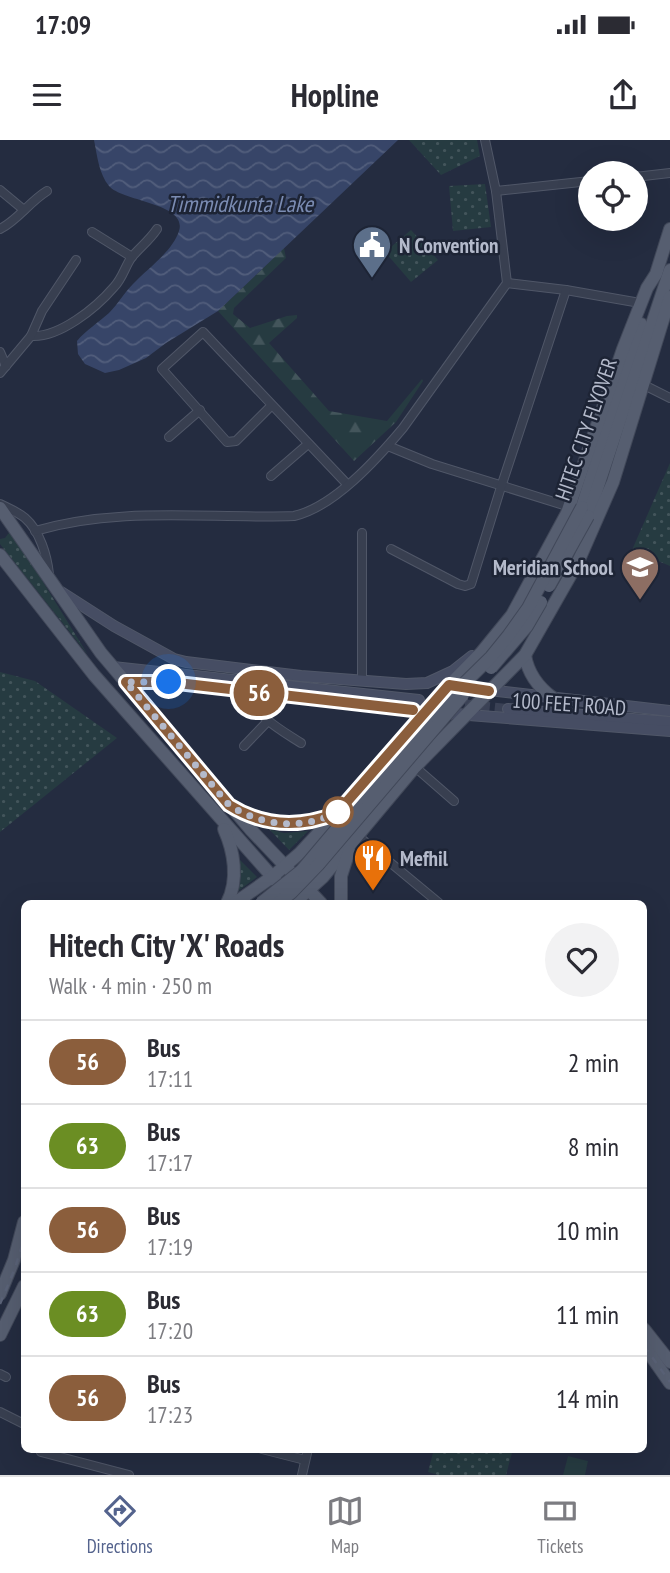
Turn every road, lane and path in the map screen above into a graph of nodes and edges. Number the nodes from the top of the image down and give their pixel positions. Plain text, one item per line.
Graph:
1 (485, 140) edge
2 (670, 173) edge
3 (648, 176) edge
4 (578, 182) edge
5 (0, 190) edge
6 (47, 191) dead end
7 (496, 191) junction
8 (24, 210) junction
9 (0, 229) edge
10 (157, 229) dead end
11 (670, 229) edge
12 (92, 232) dead end
13 (132, 257) junction
14 (76, 260) dead end
15 (666, 273) edge
16 (507, 282) junction
17 (566, 289) junction
18 (670, 298) edge
19 (640, 303) junction
20 (31, 336) junction
21 (0, 352) edge
22 (3, 369) edge
23 (644, 385) junction
24 (670, 398) edge
25 (271, 405) junction
26 (200, 410) junction
27 (618, 414) junction
28 (169, 437) dead end
29 (308, 444) junction
30 (388, 446) junction
31 (271, 476) dead end
32 (347, 484) junction
33 (501, 487) junction
34 (0, 506) edge
35 (569, 507) junction
36 (12, 525) junction
37 (0, 531) edge
38 (35, 531) junction
39 (362, 533) dead end
40 (391, 549) dead end
41 (0, 555) edge
42 (52, 583) junction
43 (489, 644) junction
44 (525, 655) junction
45 (113, 667) junction
46 (362, 680) junction
47 (126, 682) junction
48 (449, 685) junction
49 (489, 691) junction
50 (250, 692) junction
51 (553, 698) junction
52 (420, 707) junction
53 (508, 709) tunnel mouth
54 (670, 711) edge
55 (465, 716) junction
56 (268, 721) junction
57 (670, 722) edge
58 (670, 730) edge
59 (301, 743) dead end
60 (244, 746) dead end
61 (415, 768) junction
62 (454, 801) dead end
63 (229, 805) junction
64 (337, 813) junction
65 (216, 816) junction
66 (357, 835) junction
67 (285, 866) junction
68 (272, 877) junction
69 (309, 890) junction
70 (228, 900) edge
71 (239, 900) edge
72 (265, 900) edge
73 (281, 900) edge
74 (292, 900) edge
75 (298, 900) edge
76 (318, 900) edge
77 (341, 900) edge
78 (435, 900) edge
79 (21, 1233) edge
80 (21, 1292) edge
81 (0, 1294) edge
82 (647, 1333) edge
83 (0, 1335) edge
84 (647, 1350) edge
85 (670, 1363) edge
86 (670, 1382) edge
87 (0, 1412) edge
88 (21, 1421) edge
89 (45, 1453) edge
90 (278, 1453) edge
91 (307, 1453) edge
92 (305, 1460) junction
93 (127, 1475) edge
94 (302, 1475) edge

1 - 7 street
2 - 3 street
4 - 7 street
5 - 8 street
6 - 8 street
7 - 16 street
8 - 9 street
10 - 13 street
11 - 15 main road
12 - 13 street
13 - 20 street
14 - 20 street
15 - 19 main road
15 - 27 main road, HITEC CITY FLYOVER
16 - 17 street
16 - 30 street
17 - 19 street
17 - 33 street
18 - 23 main road
19 - 35 main road
20 - 22 street
21 - 22 street
23 - 24 street
23 - 44 main road
25 - 26 street
25 - 26 street
25 - 29 street
26 - 28 street
27 - 72 main road, HITEC CITY FLYOVER, bridge
27 - 73 main road, HITEC CITY FLYOVER, bridge
29 - 31 street
29 - 32 street
30 - 32 street
30 - 33 street
32 - 38 street
33 - 35 street
33 - 40 street
34 - 36 main road
34 - 38 street
35 - 43 main road
36 - 37 main road
36 - 42 main road
38 - 42 street
39 - 46 street
41 - 65 main road
42 - 45 main road
42 - 46 main road
43 - 46 main road
43 - 48 main road
44 - 49 main road
44 - 51 main road
45 - 47 main road
45 - 52 main road, 100 FEET ROAD
47 - 50 street
47 - 63 main road
48 - 49 main road, 100 FEET ROAD
48 - 52 main road
49 - 51 main road, 100 FEET ROAD
49 - 55 main road
50 - 52 street
50 - 56 street
51 - 54 main road, 100 FEET ROAD
52 - 55 main road, 100 FEET ROAD
52 - 64 main road
53 - 57 main road
55 - 58 main road, 100 FEET ROAD
55 - 61 main road
56 - 59 street
56 - 60 street
61 - 62 street
61 - 66 main road
63 - 64 main road
63 - 67 main road
64 - 67 main road
65 - 68 main road
65 - 70 main road
66 - 69 main road
66 - 77 main road
66 - 78 street
67 - 68 main road
67 - 69 main road
68 - 71 main road
68 - 74 main road
69 - 75 main road
69 - 76 main road
79 - 81 main road
80 - 83 main road
82 - 85 main road
84 - 86 main road
87 - 88 street
89 - 93 street
90 - 92 street
91 - 92 street
92 - 94 street

